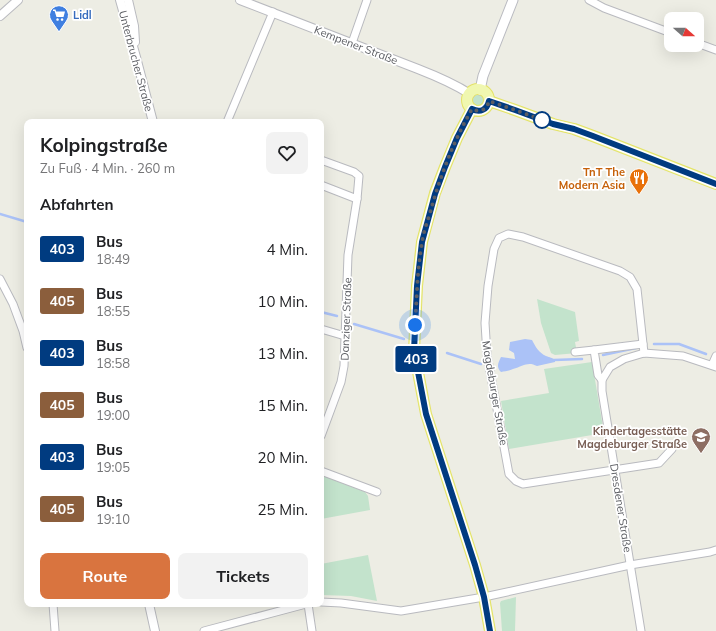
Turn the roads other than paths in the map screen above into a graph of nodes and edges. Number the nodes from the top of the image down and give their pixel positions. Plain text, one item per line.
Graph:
1 (18, 0) edge
2 (120, 0) edge
3 (128, 0) edge
4 (240, 0) edge
5 (367, 0) edge
6 (513, 0) edge
7 (589, 0) edge
8 (272, 12) junction
9 (0, 16) edge
10 (664, 30) edge
11 (352, 43) junction
12 (704, 46) edge
13 (716, 50) edge
14 (136, 57) junction
15 (480, 90) junction
16 (470, 94) junction
17 (489, 101) junction
18 (472, 109) junction
19 (152, 119) edge
20 (228, 119) edge
21 (324, 161) edge
22 (716, 184) edge
23 (324, 186) edge
24 (357, 199) junction
25 (0, 279) edge
26 (324, 330) edge
27 (24, 335) edge
28 (345, 336) junction
29 (643, 344) junction
30 (594, 350) junction
31 (575, 352) dead end
32 (644, 353) junction
33 (716, 356) edge
34 (714, 366) edge
35 (602, 380) junction
36 (324, 428) edge
37 (672, 449) dead end
38 (614, 470) junction
39 (324, 472) edge
40 (377, 492) dead end
41 (716, 550) edge
42 (630, 565) junction
43 (484, 597) junction
44 (324, 602) edge
45 (53, 607) edge
46 (150, 607) edge
47 (296, 607) edge
48 (308, 607) edge
49 (55, 631) edge
50 (155, 631) edge
51 (204, 631) edge
52 (312, 631) edge
53 (490, 631) edge
54 (641, 631) edge

1 - 9 street
2 - 14 street, Unterbrucher Straße
3 - 14 street
4 - 8 street, Kempener Straße
5 - 11 street
6 - 15 main road
7 - 10 street
8 - 11 street, Kempener Straße
8 - 20 street
11 - 16 street, Kempener Straße
12 - 13 street
14 - 19 street, Unterbrucher Straße
15 - 16 main road
15 - 17 main road
16 - 18 main road
17 - 18 main road
17 - 22 main road
18 - 43 main road
21 - 24 street, Danziger Straße
23 - 24 street
24 - 28 street, Danziger Straße
25 - 27 street
26 - 28 street
28 - 36 street, Danziger Straße
29 - 30 street
29 - 32 street, Magdeburger Straße
29 - 38 street, Magdeburger Straße
30 - 31 street
30 - 35 street, Dresdener Straße
32 - 34 street
32 - 35 street
33 - 34 street
35 - 38 street, Dresdener Straße
37 - 38 street, Magdeburger Straße
38 - 42 street, Dresdener Straße
39 - 40 street
41 - 42 street, Dresdener Straße
42 - 43 street, Dresdener Straße
42 - 54 street
43 - 44 street, Dresdener Straße
43 - 53 main road
45 - 49 street
46 - 50 street
47 - 51 street
48 - 52 street

